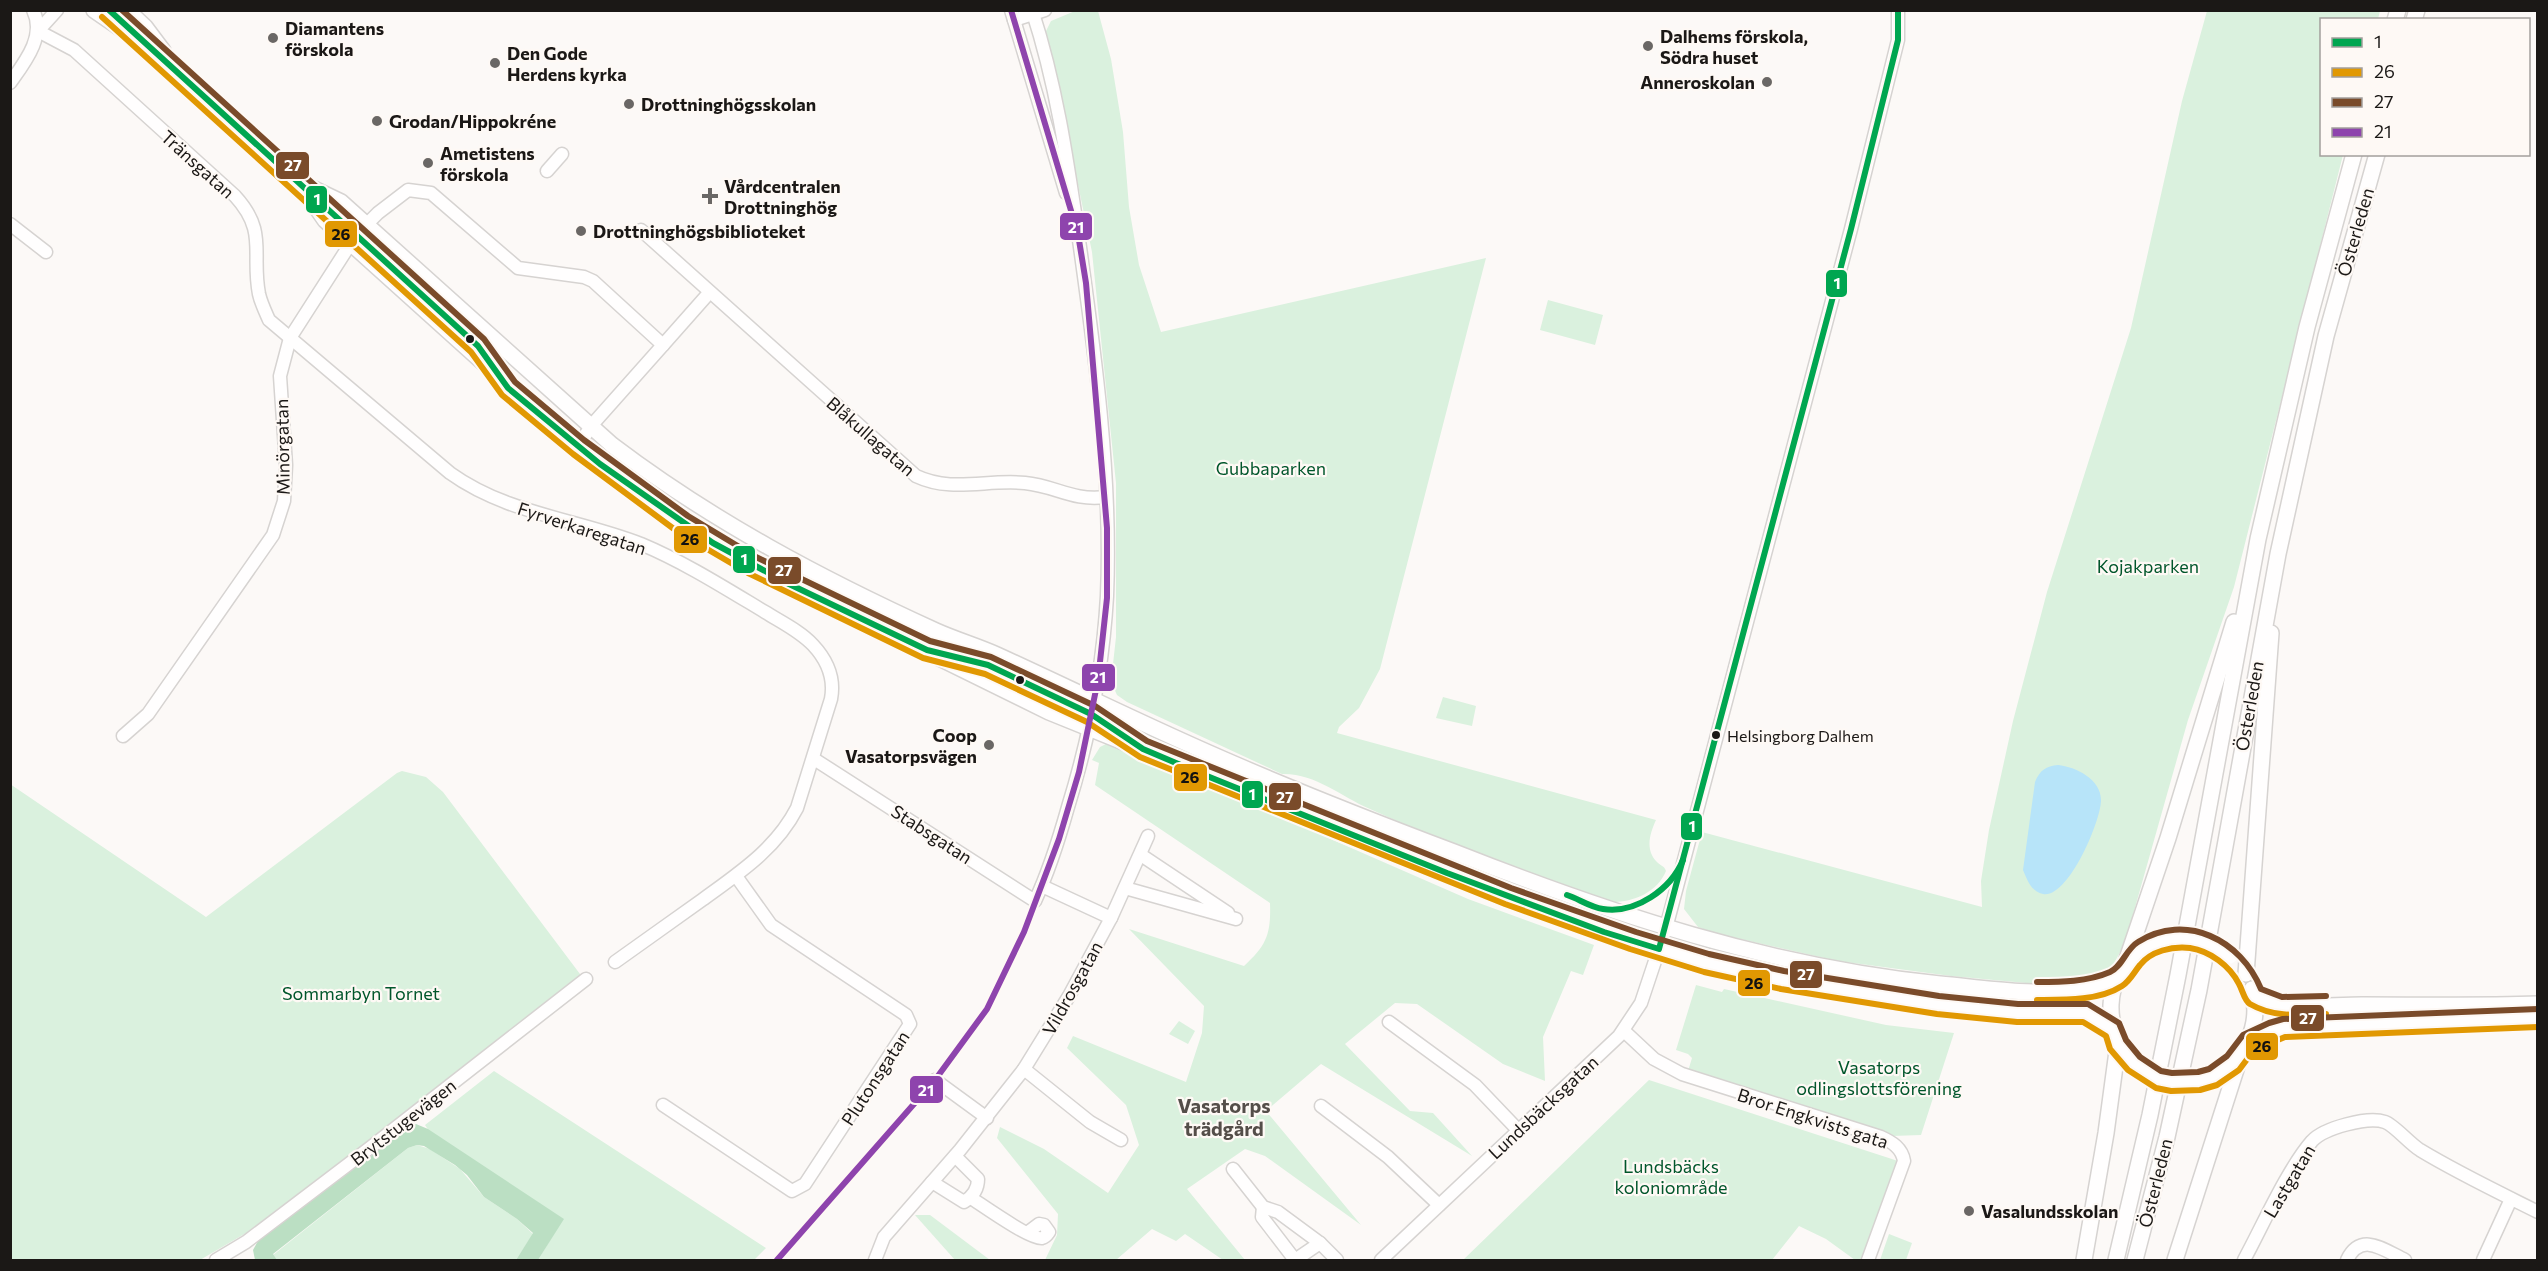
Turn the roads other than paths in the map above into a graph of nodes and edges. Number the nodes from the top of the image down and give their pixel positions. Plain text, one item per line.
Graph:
1 (33, 10) edge
2 (57, 10) edge
3 (94, 10) edge
4 (127, 10) edge
5 (1898, 10) edge
6 (1036, 12) edge
7 (1012, 15) edge
8 (38, 31) junction
9 (187, 82) junction
10 (10, 83) edge
11 (562, 154) dead end
12 (2353, 156) edge
13 (2376, 156) edge
14 (547, 171) dead end
15 (298, 182) junction
16 (10, 224) edge
17 (641, 230) dead end
18 (1078, 234) junction
19 (358, 235) junction
20 (46, 252) dead end
21 (709, 293) junction
22 (290, 338) junction
23 (663, 345) junction
24 (591, 426) junction
25 (578, 447) junction
26 (1105, 497) junction
27 (2258, 539) junction
28 (2278, 554) junction
29 (1094, 700) junction
30 (1088, 728) junction
31 (123, 736) dead end
32 (814, 759) junction
33 (1148, 836) dead end
34 (1141, 855) junction
35 (736, 876) junction
36 (1042, 886) junction
37 (1125, 888) junction
38 (1111, 918) junction
39 (1666, 928) junction
40 (1659, 949) junction
41 (615, 962) dead end
42 (2121, 973) junction
43 (2246, 974) junction
44 (586, 979) dead end
45 (2254, 996) junction
46 (2538, 1004) edge
47 (2538, 1018) edge
48 (1389, 1022) dead end
49 (1624, 1031) junction
50 (2115, 1037) junction
51 (2244, 1049) junction
52 (1024, 1069) junction
53 (935, 1080) dead end
54 (663, 1105) dead end
55 (1321, 1106) dead end
56 (987, 1118) junction
57 (1518, 1130) junction
58 (1121, 1140) dead end
59 (955, 1156) junction
60 (1233, 1169) dead end
61 (932, 1182) junction
62 (970, 1198) junction
63 (2511, 1198) junction
64 (1439, 1205) junction
65 (1263, 1207) junction
66 (2538, 1212) edge
67 (1027, 1233) dead end
68 (1320, 1243) junction
69 (216, 1260) edge
70 (875, 1260) edge
71 (1295, 1260) edge
72 (1337, 1260) edge
73 (1381, 1260) edge
74 (1868, 1260) edge
75 (2084, 1260) edge
76 (2116, 1260) edge
77 (2135, 1260) edge
78 (2175, 1260) edge
79 (2244, 1260) edge
80 (2347, 1260) edge
81 (2405, 1260) edge
82 (2483, 1260) edge

1 - 8 street
2 - 8 street
3 - 9 main road
4 - 9 main road
5 - 39 street, Lundsbäcksgatan
6 - 7 street
6 - 18 street
7 - 18 street
8 - 10 street
8 - 22 street, Tränsgatan
9 - 15 main road
11 - 14 street
12 - 27 main road, Österleden
13 - 28 main road, Österleden
15 - 19 main road
15 - 19 main road
16 - 20 street
17 - 21 street, Blåkullagatan
18 - 26 street
19 - 22 street, Minörgatan
19 - 23 street
19 - 24 main road
19 - 25 main road
21 - 23 street
21 - 26 street, Blåkullagatan
22 - 31 street, Minörgatan
22 - 32 street, Fyrverkaregatan
23 - 24 street
24 - 25 street
24 - 29 main road
25 - 30 main road
26 - 29 street
27 - 42 main road
27 - 76 main road, Österleden
28 - 43 main road
28 - 77 main road, Österleden
29 - 30 street
29 - 39 main road
30 - 36 street
30 - 40 main road
32 - 35 street, Fyrverkaregatan
32 - 36 street, Stabsgatan
33 - 34 street, Vildrosgatan
34 - 37 street, Vildrosgatan
34 - 37 street
35 - 41 street, Fyrverkaregatan
35 - 54 street, Plutonsgatan
36 - 38 street
37 - 38 street, Vildrosgatan
38 - 52 street, Vildrosgatan
39 - 40 street, Lundsbäcksgatan
39 - 42 main road
40 - 49 street, Lundsbäcksgatan
40 - 50 main road
42 - 43 main road, bridge
42 - 50 main road
43 - 45 main road
44 - 69 street, Brytstugevägen
45 - 46 main road
45 - 51 main road
47 - 51 main road
48 - 57 street
49 - 57 street, Lundsbäcksgatan
49 - 74 street, Bror Engkvists gata
50 - 51 main road, bridge
50 - 75 main road
51 - 78 main road
52 - 56 street, Vildrosgatan
52 - 58 street
53 - 56 street
55 - 64 street
56 - 59 street, Vildrosgatan
57 - 64 street, Lundsbäcksgatan
59 - 61 street, Vildrosgatan
59 - 62 street
60 - 65 street
61 - 62 street
61 - 70 street, Vildrosgatan
62 - 67 street
63 - 66 street, Lastgatan
63 - 79 street, Lastgatan
63 - 82 street
64 - 73 street, Lundsbäcksgatan
65 - 68 street
65 - 71 street
68 - 71 street
68 - 72 street
80 - 81 street

